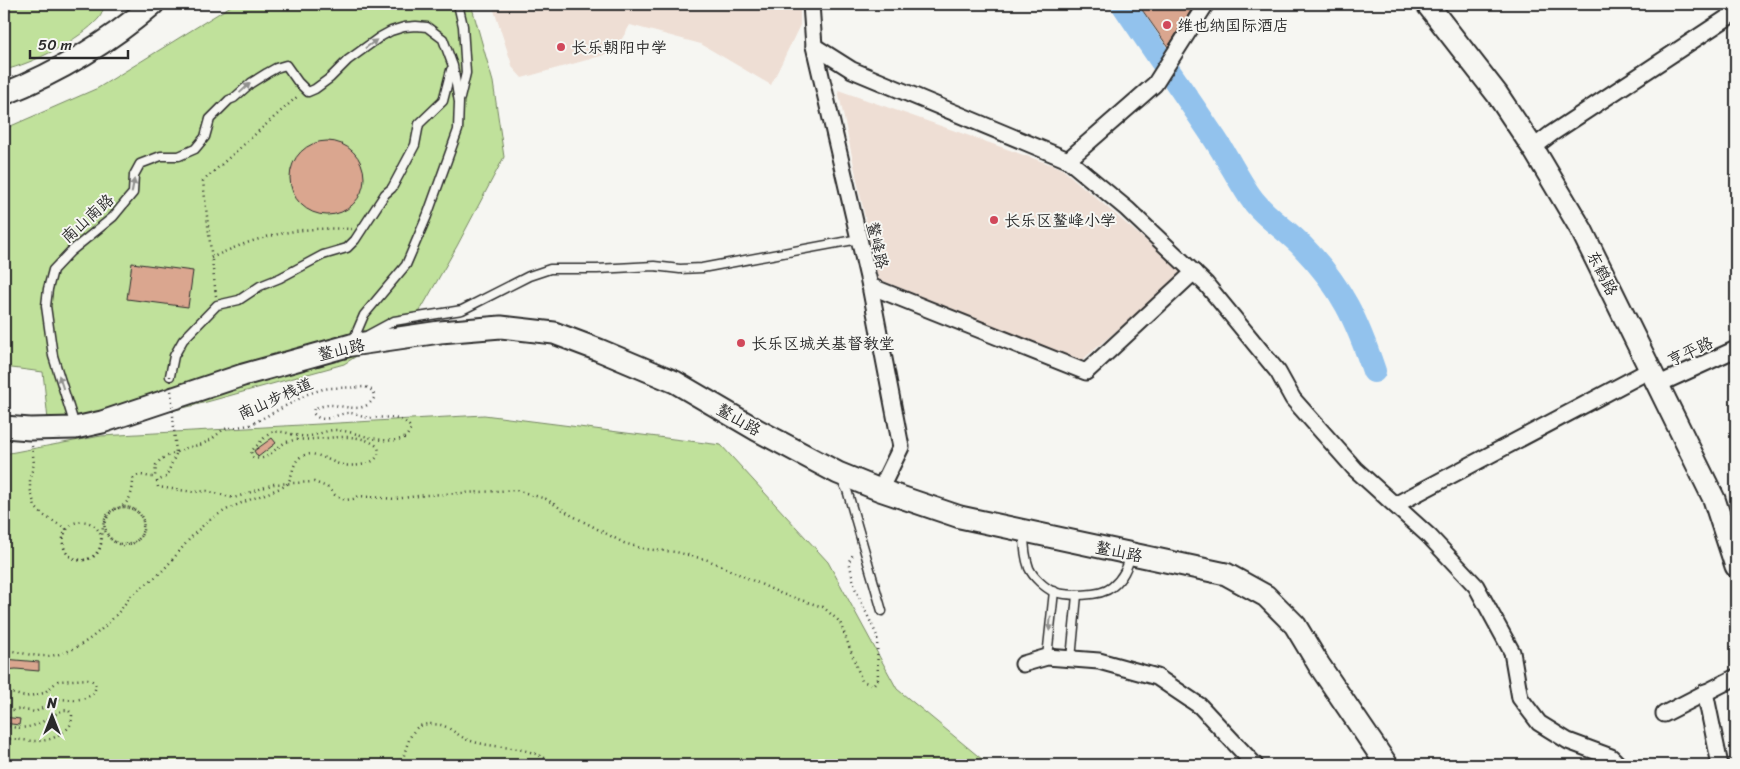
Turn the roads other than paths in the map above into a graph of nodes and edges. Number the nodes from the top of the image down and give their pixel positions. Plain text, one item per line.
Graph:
1 (137, 4) edge
2 (153, 4) edge
3 (458, 4) edge
4 (811, 4) edge
5 (1206, 4) edge
6 (1427, 4) edge
7 (1736, 12) edge
8 (814, 46) junction
9 (452, 66) junction
10 (4, 83) edge
11 (4, 94) edge
12 (459, 102) junction
13 (1533, 148) junction
14 (1068, 160) junction
15 (859, 239) junction
16 (1194, 272) junction
17 (870, 286) junction
18 (351, 345) junction
19 (1736, 349) edge
20 (170, 376) road end
21 (1654, 378) junction
22 (4, 428) edge
23 (75, 428) junction
24 (838, 472) junction
25 (880, 490) junction
26 (1395, 505) junction
27 (1024, 531) junction
28 (1132, 554) junction
29 (1736, 566) edge
30 (1054, 592) junction
31 (1077, 595) junction
32 (882, 611) dead end
33 (1047, 658) junction
34 (1071, 659) junction
35 (1023, 664) dead end
36 (1736, 676) edge
37 (1705, 692) junction
38 (1664, 714) dead end
39 (1255, 765) edge
40 (1387, 765) edge
41 (1619, 765) edge
42 (1720, 765) edge

1 - 10 street
2 - 11 street
3 - 12 lane
4 - 8 street, 鳌峰路
5 - 14 street
6 - 13 street, 东鹤路
7 - 13 street
8 - 14 street
8 - 15 street, 鳌峰路
9 - 12 lane
9 - 20 lane
23 -> 9 lane, 南山南路
12 - 18 lane
13 - 21 street, 东鹤路
14 - 16 street
15 - 17 street, 鳌峰路
15 - 18 lane
16 - 17 street
16 - 26 street
17 - 25 street, 鳌峰路
18 - 23 street, 鳌山路
18 - 24 street, 鳌山路
19 - 21 street, 亨平路
21 - 26 street, 亨平路
21 - 29 street, 东鹤路
22 - 23 street, 鳌山路
24 - 25 street, 鳌山路
24 - 32 lane
25 - 27 street, 鳌山路
26 - 41 street
27 - 28 street, 鳌山路
27 - 30 lane
28 - 31 lane
28 - 40 street, 鳌山路
30 - 31 lane
30 -> 33 lane
31 - 34 lane
33 - 34 street
33 - 35 street
34 - 39 street
36 - 37 street
37 - 38 street
37 - 42 street

